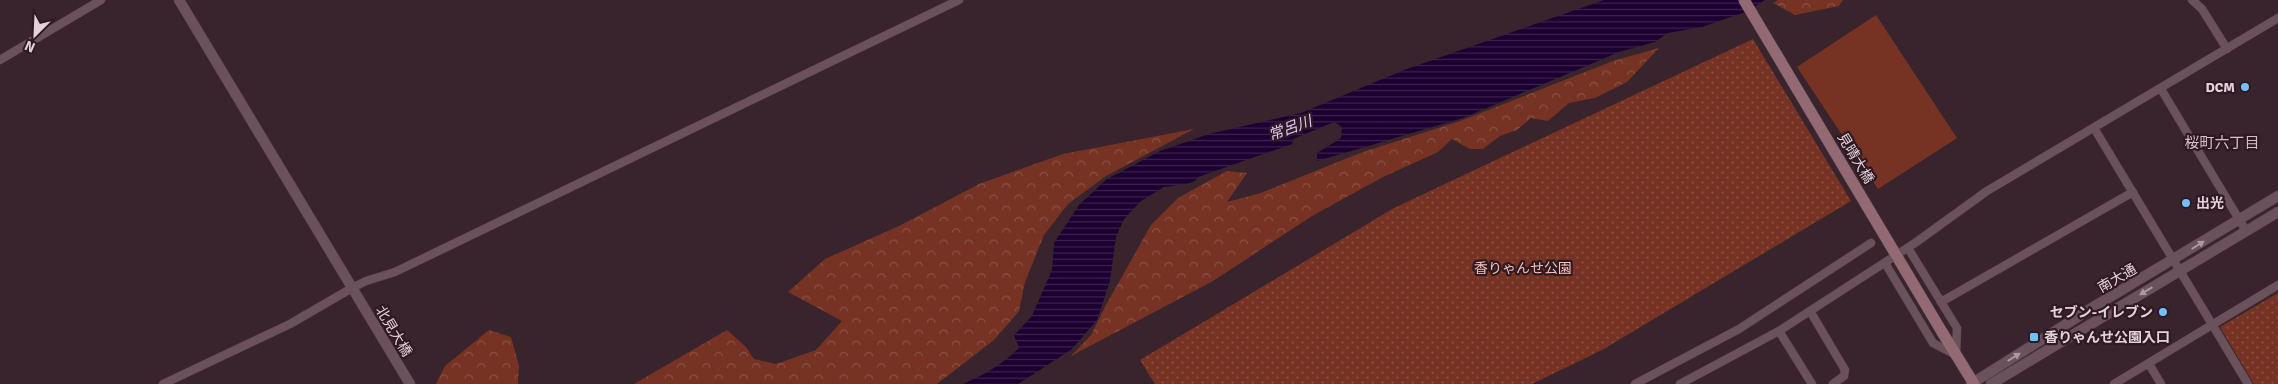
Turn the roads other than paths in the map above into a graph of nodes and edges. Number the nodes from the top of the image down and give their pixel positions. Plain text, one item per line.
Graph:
1 (101, 0) edge
2 (179, 0) edge
3 (959, 0) edge
4 (1744, 0) edge
5 (2192, 0) edge
6 (2278, 18) edge
7 (2227, 49) junction
8 (0, 60) edge
9 (2161, 89) junction
10 (2094, 128) junction
11 (2134, 192) junction
12 (2278, 196) edge
13 (2278, 212) edge
14 (2240, 220) junction
15 (2246, 231) junction
16 (1871, 244) dead end
17 (1908, 248) junction
18 (2174, 260) junction
19 (1884, 263) junction
20 (2180, 271) junction
21 (2278, 285) edge
22 (353, 290) junction
23 (1941, 302) junction
24 (1810, 311) junction
25 (2211, 325) junction
26 (1779, 330) junction
27 (1956, 355) junction
28 (2149, 364) junction
29 (163, 384) edge
30 (410, 384) edge
31 (1635, 384) edge
32 (1680, 384) edge
33 (1812, 384) edge
34 (1833, 384) edge
35 (1973, 384) edge
36 (1991, 384) edge
37 (2114, 384) edge
38 (2161, 384) edge
39 (2248, 384) edge

1 - 8 street
2 - 22 street, 北見大橋
3 - 22 street
4 - 27 main road, 見晴大橋, bridge
5 - 7 street
6 - 7 street
7 - 9 street
9 - 10 street
9 - 14 street
10 - 11 street
10 - 17 street
11 - 18 street
11 - 23 street
12 - 14 street, 南大通
13 - 15 street, 南大通
14 - 15 street
18 -> 14 street, 南大通
15 - 20 street, 南大通
16 - 31 street
17 - 19 street
17 - 23 street
18 - 20 street
35 -> 18 street, 南大通
19 - 24 street
19 - 27 street
20 - 25 street
20 -> 36 street, 南大通
21 - 25 street
22 - 29 street
22 - 30 street, 北見大橋
23 - 27 street
24 - 26 street
24 - 34 street
25 - 28 street
25 - 39 street
26 - 32 street
26 - 33 street
27 - 35 main road, 見晴大橋
28 - 37 street
28 - 38 street

